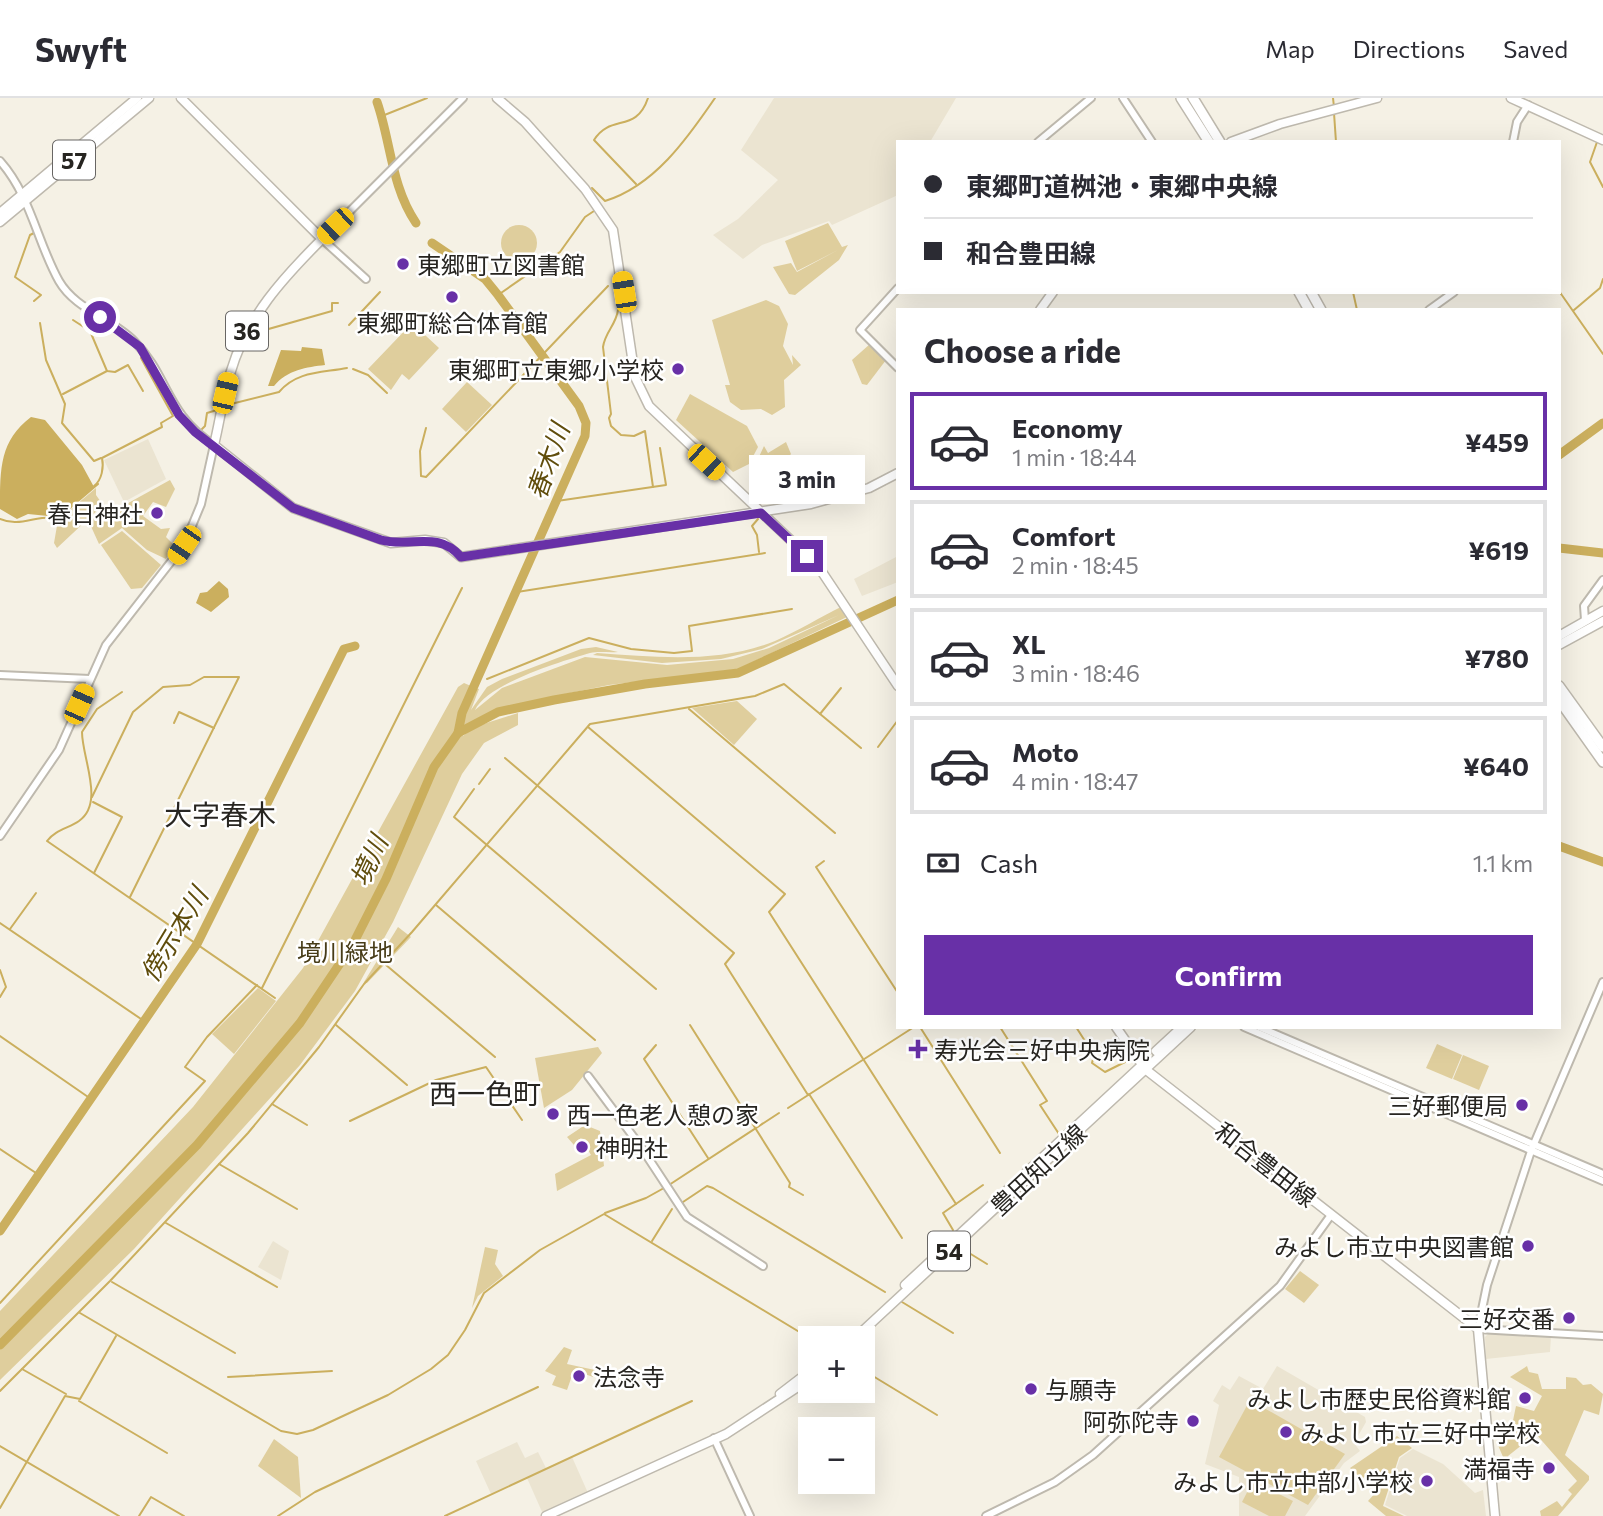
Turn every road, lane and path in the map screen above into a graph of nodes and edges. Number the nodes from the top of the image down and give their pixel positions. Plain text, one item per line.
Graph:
1 (137, 98) edge
2 (149, 98) edge
3 (181, 98) edge
4 (463, 98) edge
5 (497, 98) edge
6 (1091, 98) edge
7 (1123, 98) edge
8 (1181, 98) edge
9 (1193, 98) edge
10 (1377, 98) edge
11 (1511, 98) edge
12 (1531, 102) edge
13 (1040, 140) edge
14 (1151, 140) edge
15 (1208, 140) edge
16 (1219, 140) edge
17 (1237, 140) edge
18 (1513, 140) edge
19 (1603, 140) edge
20 (0, 161) edge
21 (24, 197) junction
22 (0, 213) edge
23 (0, 222) edge
24 (322, 239) junction
25 (366, 279) dead end
26 (896, 290) edge
27 (1052, 294) edge
28 (1451, 294) edge
29 (1042, 308) edge
30 (1432, 308) edge
31 (896, 366) edge
32 (214, 445) junction
33 (896, 473) edge
34 (761, 513) junction
35 (1603, 580) edge
36 (1603, 611) edge
37 (1585, 620) junction
38 (1603, 621) edge
39 (1561, 635) edge
40 (1561, 644) edge
41 (0, 675) edge
42 (90, 679) junction
43 (896, 683) edge
44 (1561, 689) edge
45 (1561, 703) edge
46 (1603, 747) edge
47 (1603, 762) edge
48 (0, 836) edge
49 (1603, 982) edge
50 (1117, 1029) edge
51 (1180, 1029) edge
52 (1189, 1029) edge
53 (1249, 1029) edge
54 (1264, 1029) edge
55 (1143, 1067) junction
56 (588, 1076) dead end
57 (1532, 1148) junction
58 (1603, 1174) edge
59 (1603, 1181) edge
60 (1331, 1215) junction
61 (763, 1266) dead end
62 (860, 1326) edge
63 (868, 1326) edge
64 (1478, 1329) junction
65 (1603, 1336) edge
66 (798, 1379) edge
67 (798, 1387) edge
68 (714, 1438) junction
69 (546, 1516) edge
70 (750, 1516) edge
71 (986, 1516) edge
72 (1495, 1516) edge

1 - 21 main road, 57
2 - 21 main road, 57
3 - 24 main road
4 - 24 street
5 - 34 main road
6 - 13 street
7 - 14 street
8 - 15 highway
9 - 16 highway
10 - 17 main road
11 - 12 main road
12 - 18 street
12 - 19 main road
20 - 21 street
21 - 22 main road, 57
21 - 23 main road, 57
21 - 32 street
24 - 25 street
24 - 32 main road, 36
26 - 31 street
27 - 29 main road
28 - 30 street
32 - 34 main road
32 - 42 street
33 - 34 main road
34 - 43 main road
35 - 37 street
36 - 37 main road
37 - 39 main road
38 - 40 main road
41 - 42 street
42 - 48 street
44 - 46 highway
45 - 47 highway
49 - 57 street
50 - 55 main road, 和合豊田線
51 - 55 main road, 豊田知立線 / 54
52 - 55 main road, 豊田知立線 / 54
53 - 57 street
54 - 57 street
55 - 60 main road, 和合豊田線
55 - 62 main road, 豊田知立線 / 54
55 - 63 main road, 豊田知立線 / 54
56 - 61 street
57 - 58 street
57 - 59 street
57 - 64 street
60 - 64 main road, 和合豊田線
60 - 71 street
64 - 65 street
64 - 72 main road
66 - 68 main road
67 - 68 main road
68 - 69 main road
68 - 70 street

